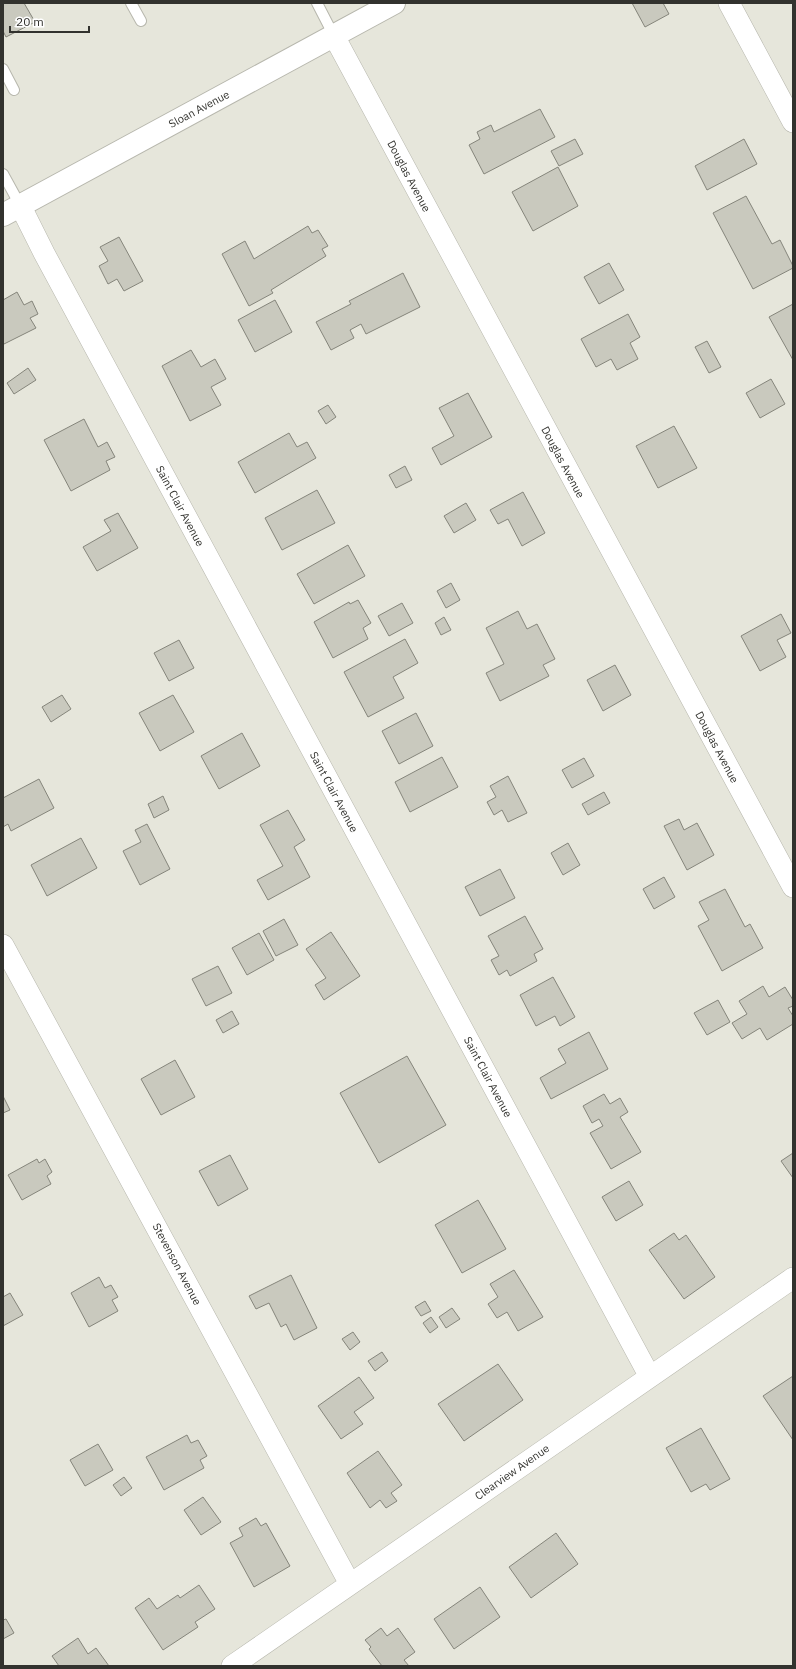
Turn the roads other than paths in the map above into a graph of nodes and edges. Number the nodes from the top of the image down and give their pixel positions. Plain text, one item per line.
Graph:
1 (131, 3) edge
2 (317, 3) edge
3 (394, 3) edge
4 (729, 3) edge
5 (141, 21) dead end
6 (334, 36) junction
7 (3, 69) edge
8 (14, 90) dead end
9 (793, 122) edge
10 (3, 174) edge
11 (12, 210) edge
12 (793, 887) edge
13 (3, 945) edge
14 (793, 1278) edge
15 (650, 1377) junction
16 (350, 1584) junction
17 (232, 1666) edge

1 - 5 lane
2 - 6 lane
3 - 6 main road, Sloan Avenue
4 - 9 street
6 - 11 main road, Sloan Avenue
6 - 12 street, Douglas Avenue
7 - 8 lane
10 - 11 lane
11 - 15 street, Saint Clair Avenue
13 - 16 street, Stevenson Avenue
14 - 15 street, Clearview Avenue
15 - 16 street, Clearview Avenue
16 - 17 street, Clearview Avenue

